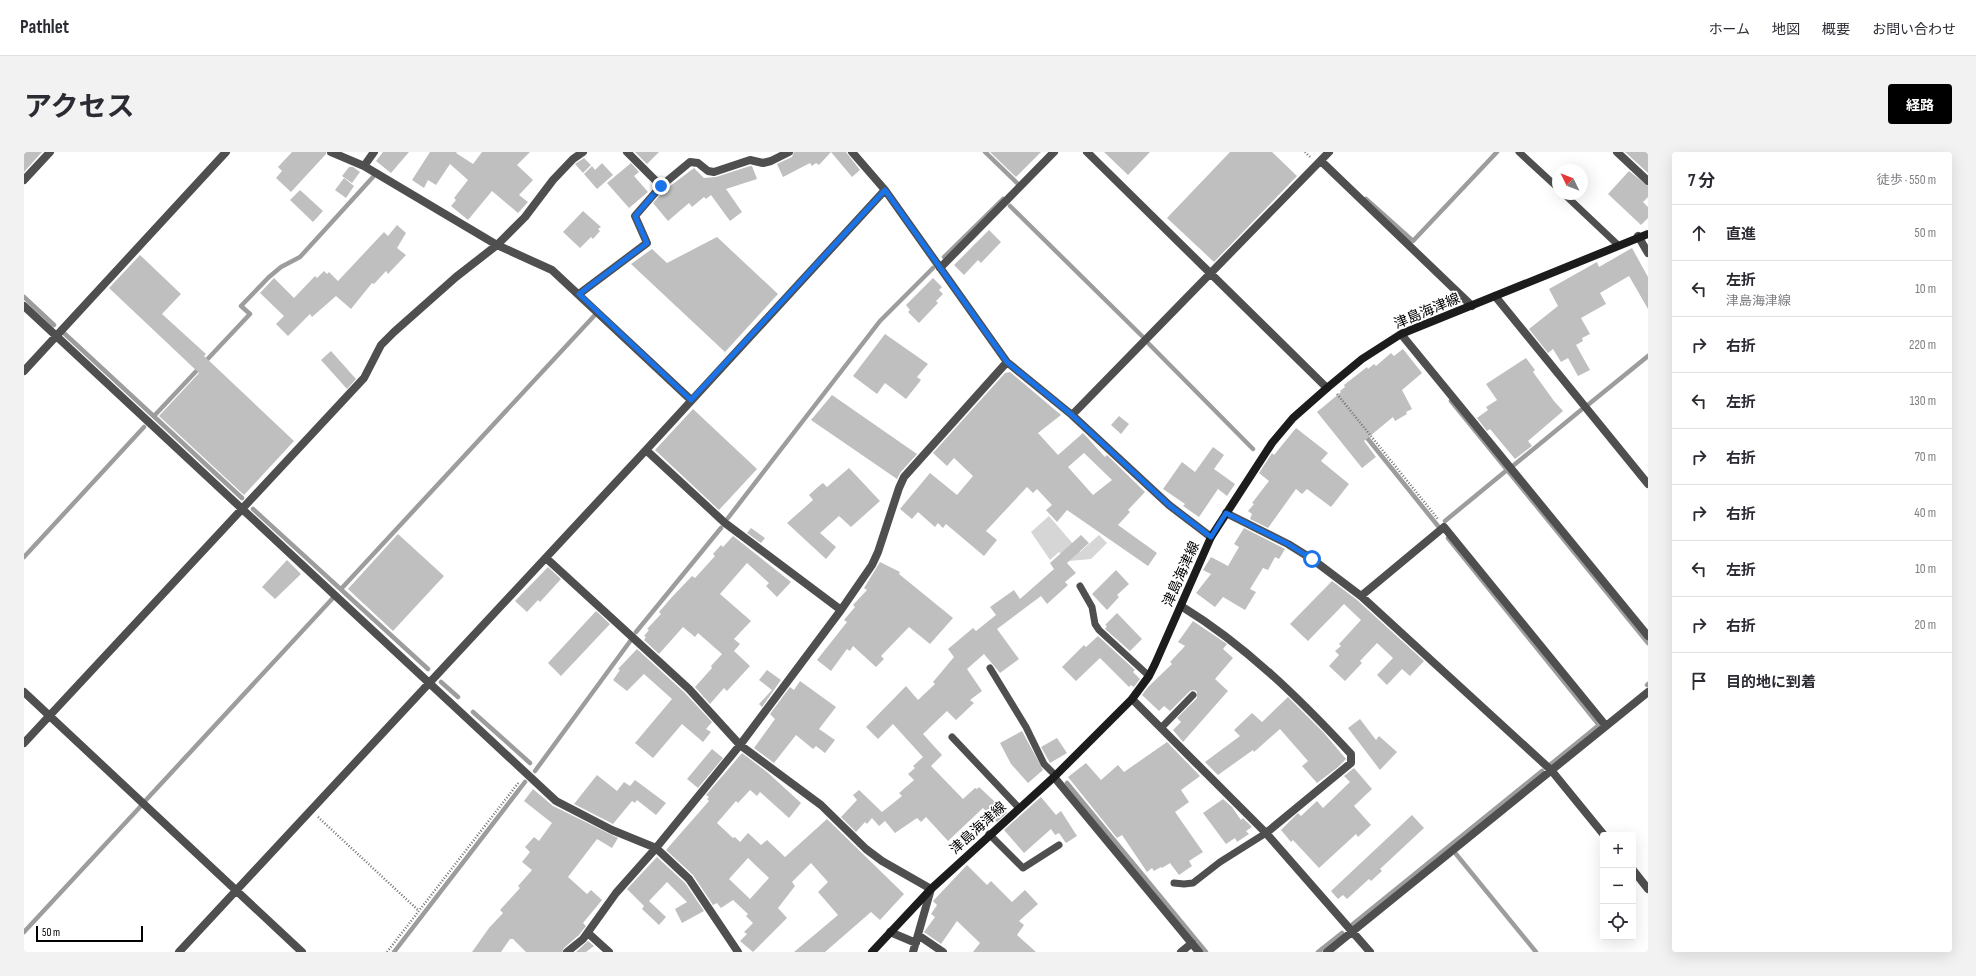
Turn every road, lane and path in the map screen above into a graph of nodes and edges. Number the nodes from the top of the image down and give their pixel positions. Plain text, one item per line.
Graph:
1 (50, 152) edge
2 (226, 152) edge
3 (331, 152) edge
4 (374, 152) edge
5 (583, 152) edge
6 (627, 152) edge
7 (789, 152) edge
8 (852, 152) edge
9 (1054, 152) edge
10 (1087, 152) edge
11 (1329, 152) edge
12 (1519, 152) edge
13 (1617, 152) edge
14 (1321, 161) junction
15 (364, 166) junction
16 (24, 180) edge
17 (1648, 181) edge
18 (1552, 182) edge
19 (661, 186) junction
20 (885, 190) junction
21 (1570, 200) edge
22 (1648, 234) edge
23 (1638, 236) junction
24 (497, 245) junction
25 (1618, 245) junction
26 (1648, 253) edge
27 (940, 268) junction
28 (1210, 274) junction
29 (579, 294) junction
30 (1495, 296) junction
31 (24, 306) edge
32 (1472, 306) junction
33 (1401, 334) junction
34 (57, 336) junction
35 (1007, 362) junction
36 (24, 371) edge
37 (1329, 387) junction
38 (691, 400) junction
39 (1072, 415) junction
40 (646, 450) junction
41 (1648, 484) edge
42 (242, 509) junction
43 (1226, 513) junction
44 (1444, 527) junction
45 (1211, 537) junction
46 (546, 558) junction
47 (1080, 586) dead end
48 (1361, 596) junction
49 (1181, 606) junction
50 (841, 610) junction
51 (1648, 636) edge
52 (990, 668) dead end
53 (1149, 676) junction
54 (430, 682) junction
55 (24, 692) edge
56 (1648, 692) edge
57 (1193, 695) dead end
58 (1132, 699) junction
59 (50, 716) junction
60 (1606, 726) junction
61 (1161, 728) junction
62 (952, 737) dead end
63 (24, 743) edge
64 (740, 745) junction
65 (1551, 770) junction
66 (526, 773) junction
67 (1054, 776) junction
68 (1019, 808) junction
69 (311, 810) junction
70 (1602, 832) edge
71 (1266, 833) junction
72 (989, 834) junction
73 (1059, 845) dead end
74 (656, 848) junction
75 (1636, 874) edge
76 (1174, 883) dead end
77 (931, 889) junction
78 (1648, 889) edge
79 (236, 890) junction
80 (419, 911) junction
81 (1353, 931) junction
82 (890, 932) junction
83 (588, 933) junction
84 (917, 939) junction
85 (1192, 943) junction
86 (179, 952) edge
87 (302, 952) edge
88 (387, 952) edge
89 (567, 952) edge
90 (609, 952) edge
91 (738, 952) edge
92 (872, 952) edge
93 (913, 952) edge
94 (943, 952) edge
95 (1180, 952) edge
96 (1199, 952) edge
97 (1327, 952) edge
98 (1370, 952) edge

1 - 16 street
2 - 34 street
3 - 15 street
4 - 15 street
5 - 24 street
6 - 19 street
7 - 19 street
8 - 20 street
9 - 27 street
10 - 28 street
11 - 14 street
12 - 18 lane
13 - 17 street
14 - 28 street
14 - 32 street
15 - 24 street
19 - 29 street
20 - 27 street
20 - 38 street
21 - 25 lane
22 - 23 main road, 津島海津線
23 - 25 main road, 津島海津線
23 - 26 street
24 - 29 street
24 - 42 street
25 - 30 main road, 津島海津線
27 - 35 street
28 - 37 street
28 - 39 street
29 - 38 street
30 - 32 main road, 津島海津線
30 - 41 street
31 - 34 street
32 - 33 main road, 津島海津線
33 - 37 main road, 津島海津線
33 - 51 street
34 - 36 street
34 - 42 street
35 - 39 street
35 - 50 street
37 - 43 main road, 津島海津線
37 - 44 path
38 - 40 street
39 - 45 street
40 - 46 street
40 - 50 street
42 - 54 street
42 - 59 street
43 - 45 main road, 津島海津線
43 - 48 street
44 - 48 street
44 - 60 street
45 - 49 main road, 津島海津線
46 - 54 street
46 - 64 street
47 - 53 lane
48 - 65 street
49 - 53 main road, 津島海津線
49 - 71 street
50 - 64 street
52 - 67 lane
53 - 58 main road, 津島海津線
54 - 66 street
54 - 69 street
55 - 59 street
56 - 60 street
57 - 61 lane
58 - 61 street
58 - 67 main road, 津島海津線
59 - 63 street
59 - 79 street
60 - 65 street
61 - 71 street
62 - 68 lane
64 - 74 street
64 - 77 street
65 - 70 street
65 - 81 street
66 - 74 street
66 - 80 path
67 - 68 main road, 津島海津線
67 - 85 street
68 - 72 main road, 津島海津線
69 - 79 street
69 - 80 path
71 - 76 lane
71 - 81 street
72 - 73 lane
72 - 77 main road, 津島海津線
74 - 83 street
74 - 91 street
75 - 78 street
77 - 82 main road, 津島海津線
77 - 84 street
79 - 86 street
79 - 87 street
80 - 88 path
81 - 97 street
81 - 98 street
82 - 84 street
82 - 92 main road, 津島海津線
83 - 89 street
83 - 90 street
84 - 93 street
84 - 94 street
85 - 95 street
85 - 96 street

